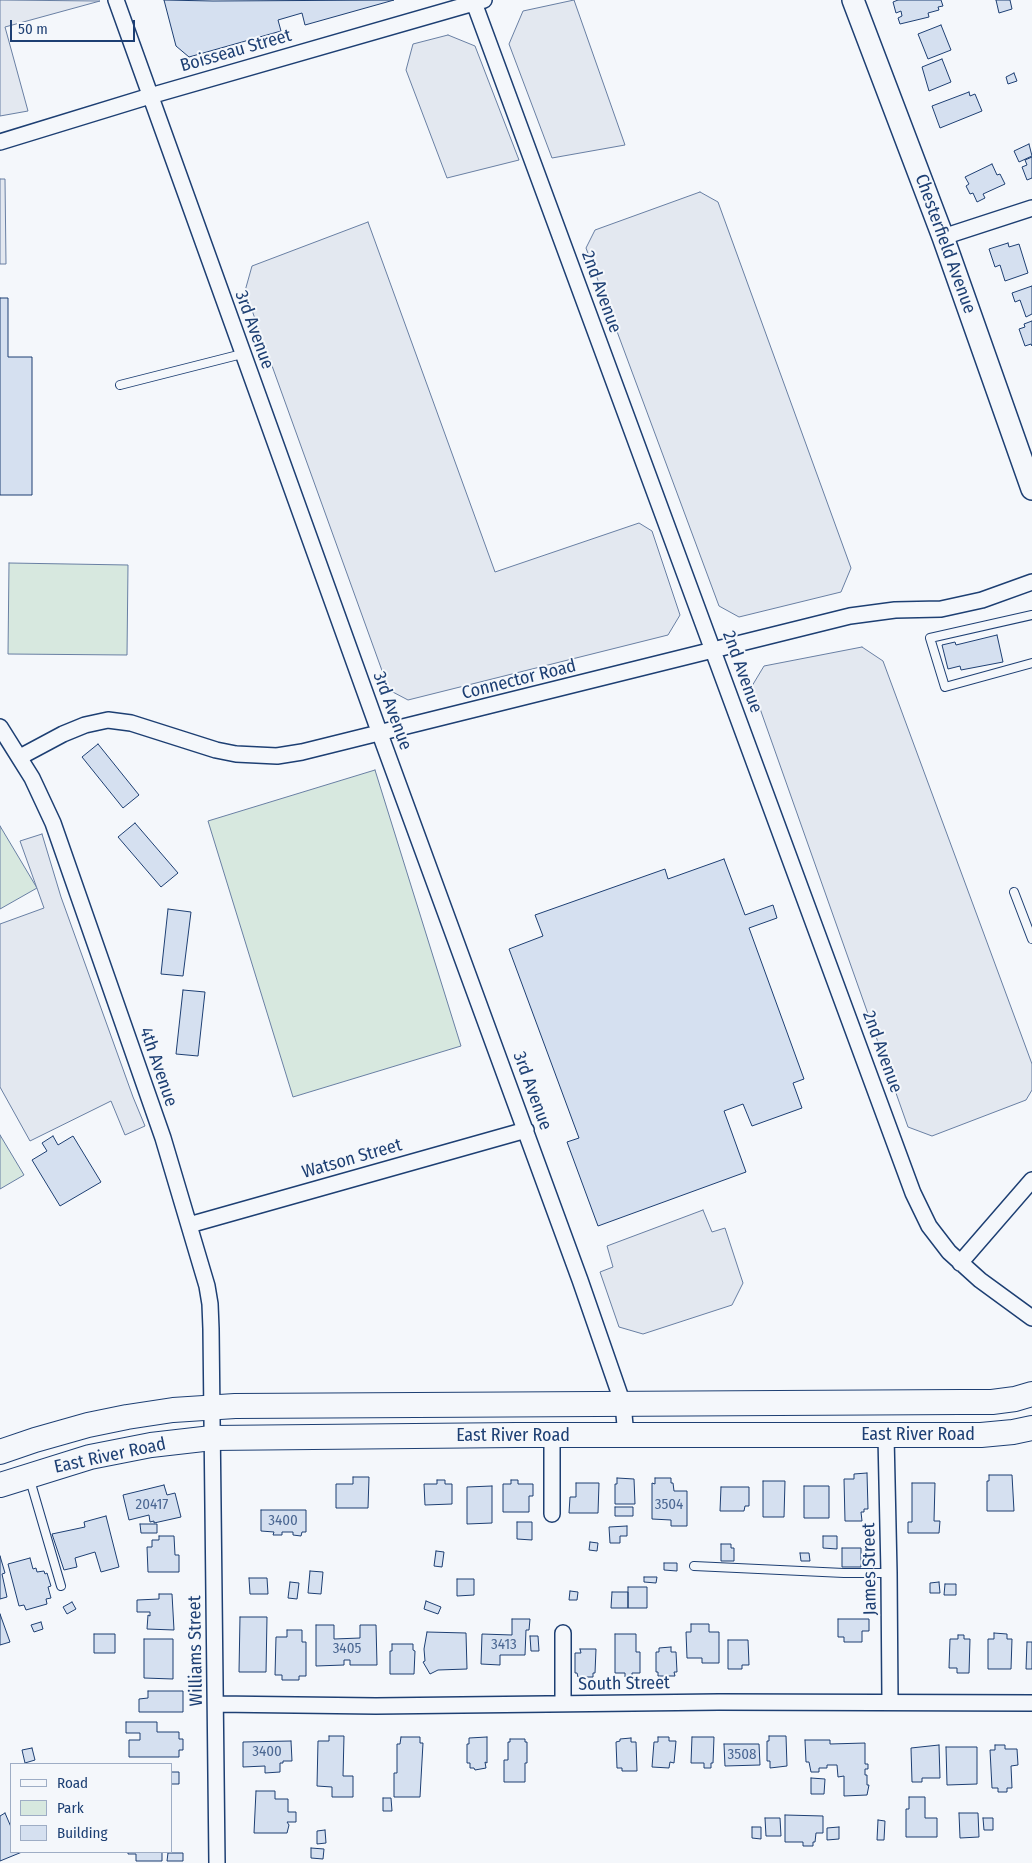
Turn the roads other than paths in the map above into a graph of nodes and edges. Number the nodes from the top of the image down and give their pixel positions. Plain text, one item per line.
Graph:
1 (116, 0) edge
2 (852, 0) edge
3 (477, 1) edge
4 (150, 96) junction
5 (0, 142) edge
6 (1032, 208) edge
7 (944, 237) junction
8 (242, 354) junction
9 (120, 385) dead end
10 (1032, 489) edge
11 (1032, 582) edge
12 (1032, 615) edge
13 (714, 650) junction
14 (1032, 663) edge
15 (0, 727) edge
16 (380, 734) junction
17 (20, 757) junction
18 (1014, 892) dead end
19 (1032, 939) edge
20 (526, 1130) junction
21 (1032, 1180) edge
22 (189, 1225) junction
23 (960, 1263) junction
24 (1032, 1318) edge
25 (1032, 1394) edge
26 (624, 1404) junction
27 (211, 1408) junction
28 (1032, 1429) edge
29 (552, 1436) junction
30 (626, 1436) junction
31 (886, 1436) junction
32 (212, 1438) junction
33 (1032, 1438) edge
34 (0, 1452) edge
35 (29, 1475) junction
36 (0, 1485) edge
37 (552, 1514) dead end
38 (694, 1566) dead end
39 (890, 1573) junction
40 (61, 1586) dead end
41 (564, 1633) dead end
42 (890, 1702) junction
43 (1032, 1703) edge
44 (216, 1704) junction
45 (563, 1704) junction
46 (217, 1863) edge

1 - 4 street, 3rd Avenue
2 - 7 main road, Chesterfield Avenue
3 - 4 street, Boisseau Street
3 - 13 street, 2nd Avenue
4 - 5 street, Boisseau Street
4 - 8 street, 3rd Avenue
6 - 7 street
7 - 10 main road, Chesterfield Avenue
8 - 9 lane
8 - 16 street, 3rd Avenue
11 - 13 street, Connector Road
12 - 14 lane
13 - 16 street, Connector Road
13 - 23 street, 2nd Avenue
15 - 17 street, 4th Avenue
16 - 17 street, Connector Road
16 - 20 street, 3rd Avenue
17 - 22 street, 4th Avenue
18 - 19 lane
20 - 22 street, Watson Street
20 - 26 street, 3rd Avenue
21 - 23 street
22 - 27 street, 4th Avenue
23 - 24 street, 2nd Avenue
25 - 26 main road, East River Road
26 - 27 main road, East River Road
26 - 30 street, 3rd Avenue
27 - 32 street, 4th Avenue
27 - 34 main road, East River Road
28 - 31 main road, East River Road
28 - 33 lane
29 - 30 main road, East River Road
29 - 32 main road, East River Road
29 - 37 street
30 - 31 main road, East River Road
31 - 39 street, James Street
32 - 35 main road, East River Road
32 - 44 street, Williams Street
35 - 36 main road, East River Road
35 - 40 lane
38 - 39 lane
39 - 42 street, James Street
41 - 45 street
42 - 43 street, South Street
42 - 45 street, South Street
44 - 45 street, South Street
44 - 46 street, Williams Street

